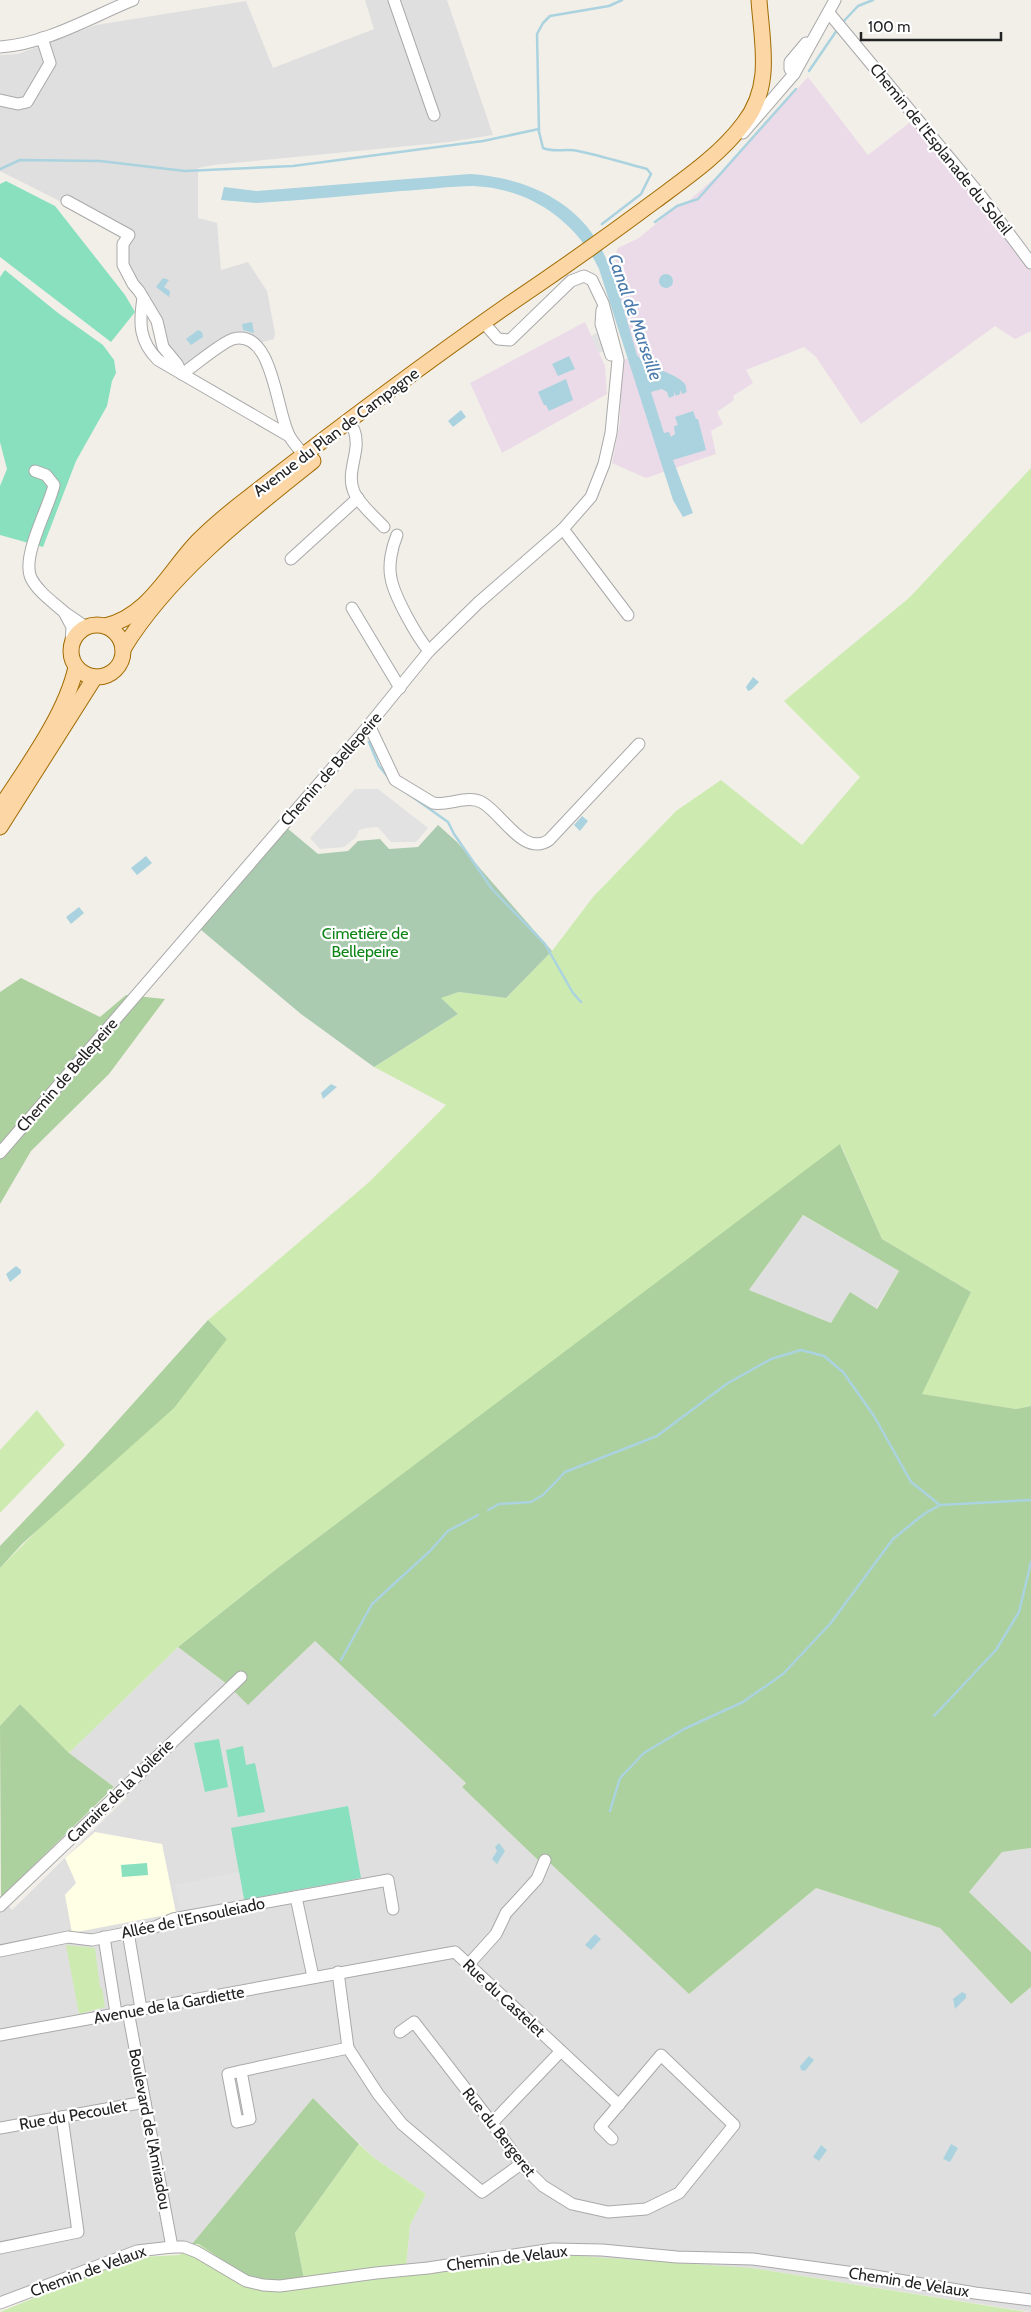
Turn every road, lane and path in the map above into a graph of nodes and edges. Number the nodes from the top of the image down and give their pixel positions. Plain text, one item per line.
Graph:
1 (133, 0) edge
2 (394, 0) edge
3 (759, 0) edge
4 (835, 0) edge
5 (829, 13) junction
6 (42, 38) junction
7 (0, 46) edge
8 (0, 100) edge
9 (434, 114) dead end
10 (716, 153) junction
11 (67, 201) dead end
12 (1031, 263) edge
13 (143, 298) junction
14 (487, 327) junction
15 (182, 374) junction
16 (354, 430) junction
17 (289, 436) junction
18 (304, 455) junction
19 (35, 471) dead end
20 (358, 498) junction
21 (384, 528) dead end
22 (563, 529) junction
23 (397, 535) dead end
24 (291, 559) dead end
25 (352, 608) dead end
26 (64, 612) junction
27 (628, 615) dead end
28 (105, 626) junction
29 (86, 627) junction
30 (71, 644) junction
31 (123, 649) junction
32 (429, 651) junction
33 (76, 667) junction
34 (95, 677) junction
35 (400, 688) junction
36 (369, 726) junction
37 (639, 744) dead end
38 (0, 808) edge
39 (0, 827) edge
40 (0, 1153) edge
41 (241, 1677) dead end
42 (545, 1860) dead end
43 (296, 1897) junction
44 (0, 1906) edge
45 (393, 1909) dead end
46 (128, 1932) junction
47 (104, 1937) junction
48 (0, 1951) edge
49 (468, 1965) junction
50 (338, 1972) junction
51 (313, 1977) junction
52 (141, 2009) junction
53 (128, 2011) junction
54 (116, 2013) junction
55 (400, 2032) dead end
56 (0, 2035) edge
57 (348, 2048) junction
58 (560, 2051) junction
59 (241, 2071) dead end
60 (145, 2102) junction
61 (619, 2105) junction
62 (62, 2117) junction
63 (492, 2123) junction
64 (0, 2128) edge
65 (612, 2139) dead end
66 (521, 2164) junction
67 (172, 2247) junction
68 (0, 2248) edge
69 (1031, 2300) edge
70 (0, 2303) edge

1 - 6 street
2 - 9 street
3 - 10 main road, Avenue du Plan de Campagne
4 - 5 street
5 - 10 street
5 - 12 street, Chemin de l'Esplanade du Soleil
6 - 7 street
6 - 8 street
10 - 14 main road, Avenue du Plan de Campagne
11 - 13 street
13 - 15 street
13 - 15 street
14 - 16 main road, Avenue du Plan de Campagne
14 - 18 main road, Avenue du Plan de Campagne
14 - 22 street, Chemin de Bellepeire
15 - 17 street
15 - 17 street
16 - 20 street
16 - 31 main road, Avenue du Plan de Campagne
17 - 18 street
18 - 28 main road, Avenue du Plan de Campagne
19 - 26 street
20 - 21 street
20 - 24 street
22 - 27 street
22 - 32 street, Chemin de Bellepeire
23 - 32 street
25 - 35 street
26 - 29 street
26 - 30 street
28 - 29 main road
28 - 31 main road
29 - 30 main road
30 - 33 main road
31 - 34 main road
32 - 35 street, Chemin de Bellepeire
33 - 34 main road
33 - 38 main road
34 - 39 main road
35 - 36 street, Chemin de Bellepeire
36 - 37 street
36 - 40 street, Chemin de Bellepeire
41 - 44 street, Carraire de la Voilerie
42 - 49 street
43 - 45 street, Allée de l'Ensouleiado
43 - 46 street, Allée de l'Ensouleiado
43 - 51 street
46 - 47 street, Allée de l'Ensouleiado
46 - 52 street
47 - 48 street, Allée de l'Ensouleiado
47 - 54 street
49 - 50 street, Rue du Castelet
49 - 58 street, Rue du Castelet
50 - 51 street, Avenue de la Gardiette
50 - 57 street
51 - 52 street, Avenue de la Gardiette
52 - 53 street, Avenue de la Gardiette
53 - 54 street, Avenue de la Gardiette
53 - 60 street, Boulevard de l'Amiradou
54 - 56 street, Avenue de la Gardiette
55 - 63 street, Rue du Bergeret
57 - 59 street
57 - 66 street
58 - 61 street, Rue du Castelet
58 - 63 street
60 - 62 street, Rue du Pecoulet
60 - 67 street, Boulevard de l'Amiradou
61 - 65 street, Rue du Bergeret
61 - 66 street, Rue du Bergeret
62 - 64 street, Rue du Pecoulet
62 - 68 street
63 - 66 street, Rue du Bergeret
67 - 69 street, Chemin de Velaux
67 - 70 street, Chemin de Velaux

